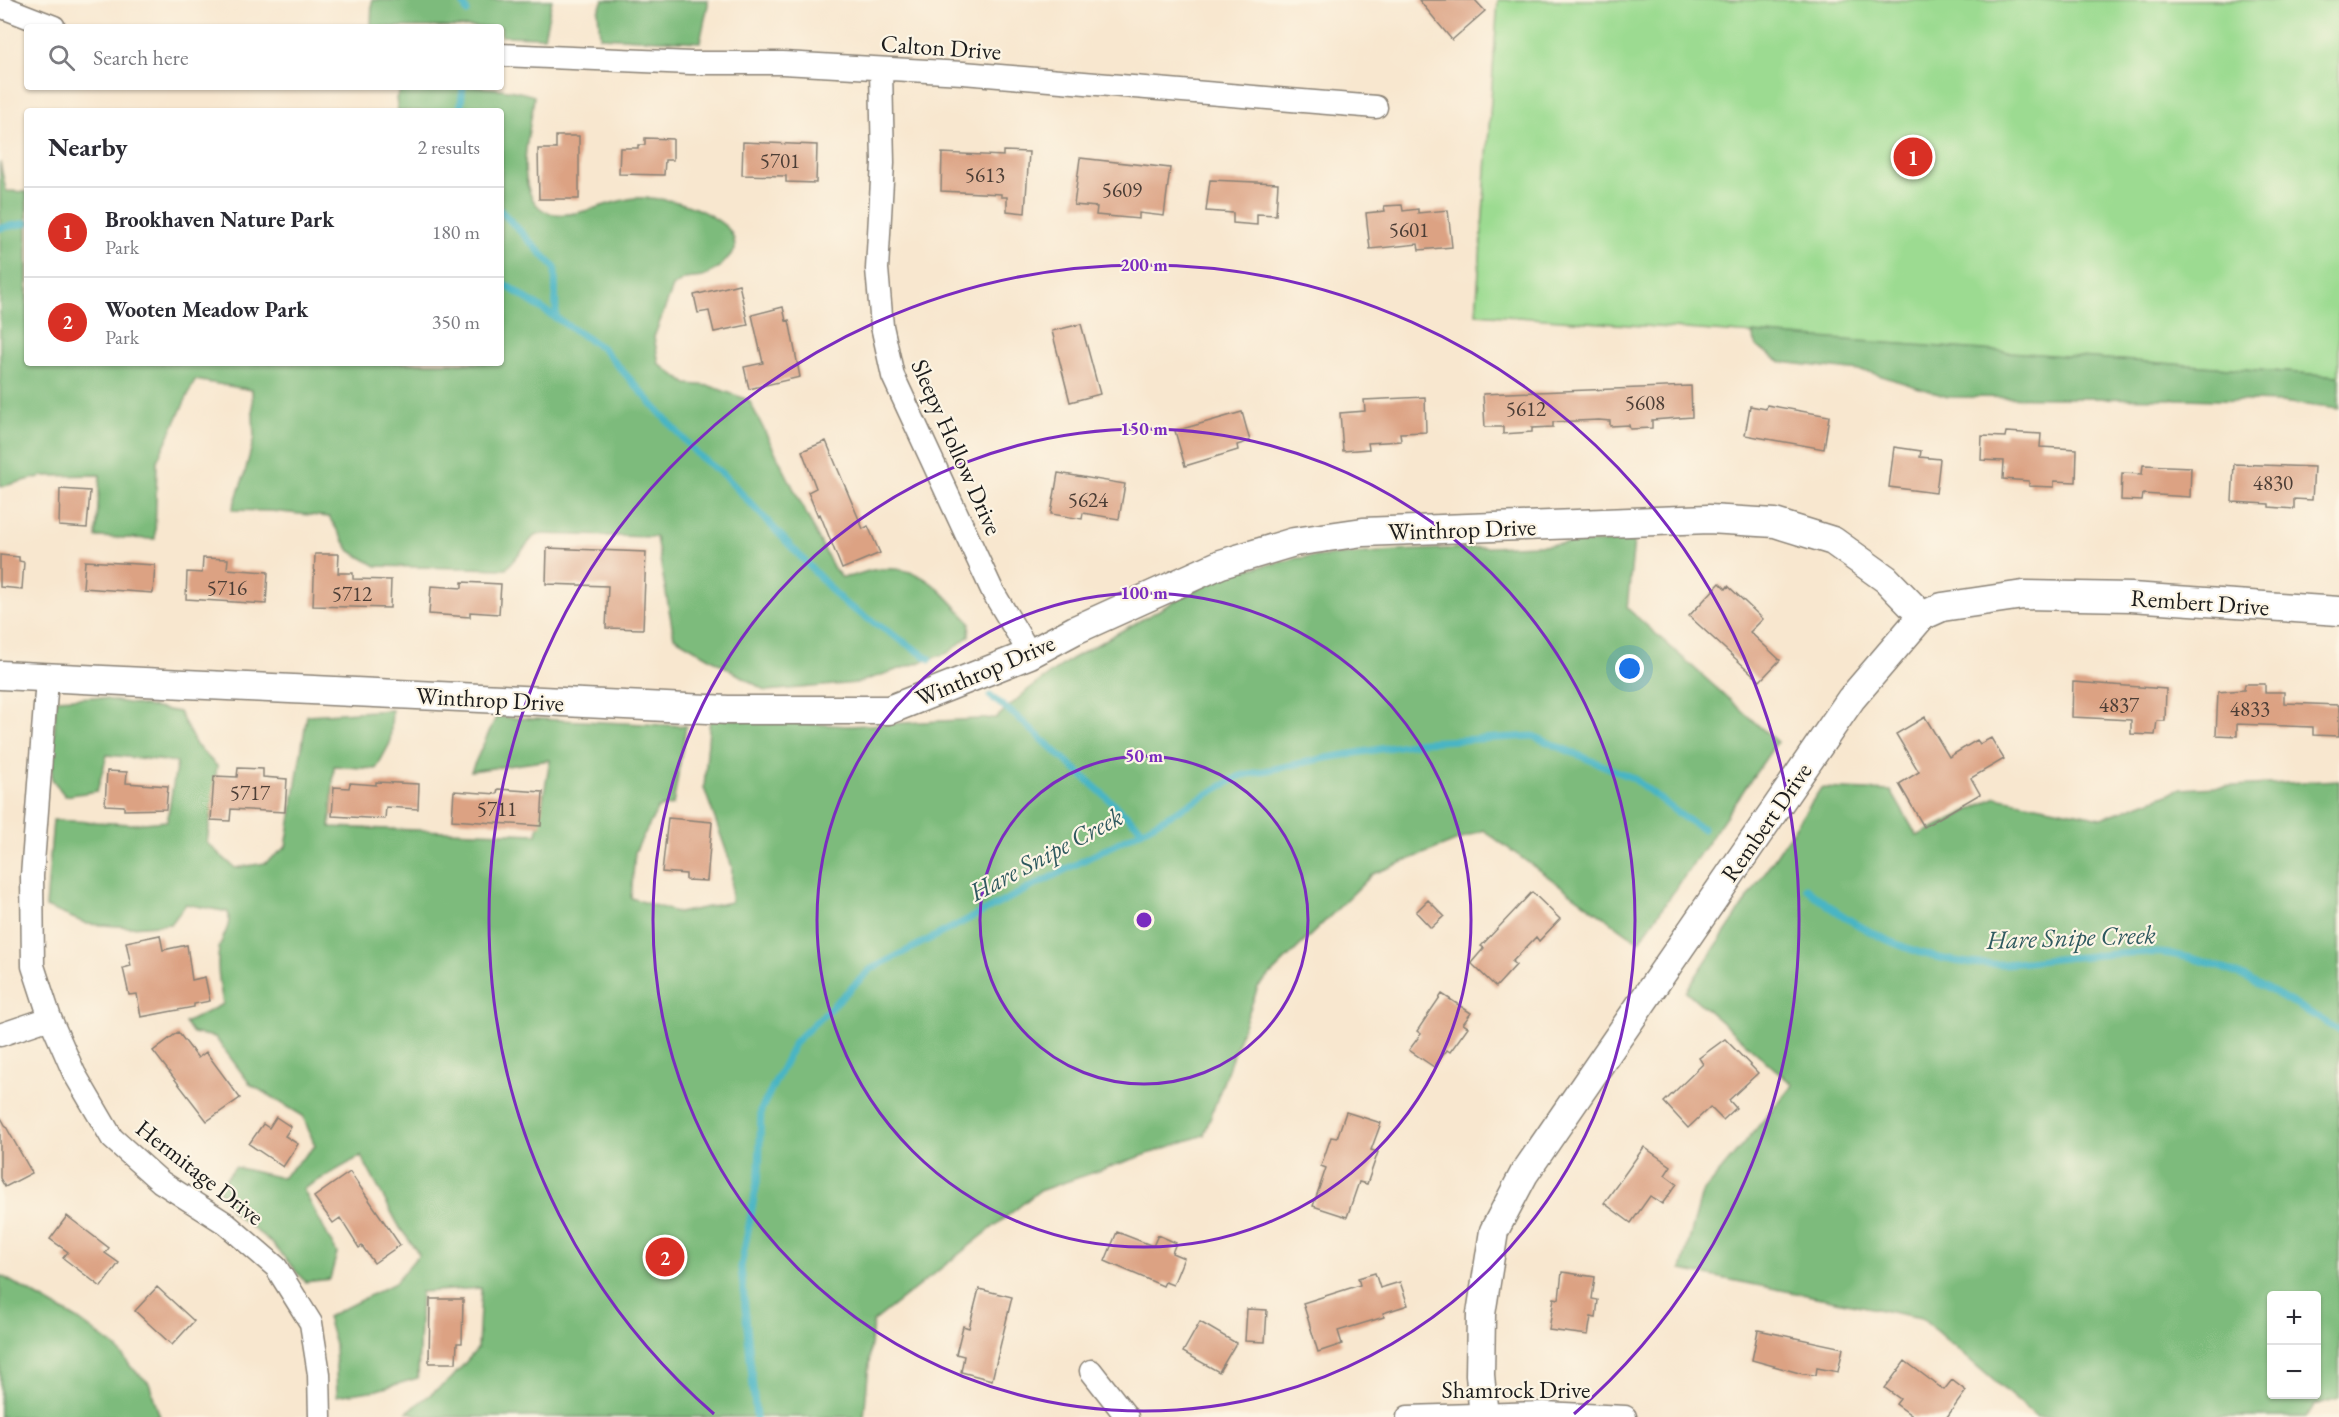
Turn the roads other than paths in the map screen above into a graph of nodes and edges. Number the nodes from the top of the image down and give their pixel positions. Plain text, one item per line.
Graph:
1 (0, 6) edge
2 (46, 24) edge
3 (504, 55) edge
4 (881, 70) junction
5 (1376, 107) dead end
6 (2339, 611) edge
7 (1922, 616) junction
8 (1030, 654) junction
9 (0, 675) edge
10 (47, 679) junction
11 (50, 1018) junction
12 (0, 1035) edge
13 (1091, 1371) dead end
14 (1484, 1415) edge
15 (320, 1417) edge
16 (1127, 1417) edge
17 (1408, 1417) edge
18 (1625, 1417) edge

1 - 2 street
3 - 4 street, Calton Drive
4 - 5 street, Calton Drive
4 - 8 street, Sleepy Hollow Drive
6 - 7 street, Rembert Drive
7 - 8 street, Winthrop Drive
7 - 14 street, Rembert Drive
8 - 10 street, Winthrop Drive
9 - 10 street, Winthrop Drive
10 - 11 street, Hermitage Drive
11 - 12 street
11 - 15 street, Hermitage Drive
13 - 16 street
14 - 17 street, Shamrock Drive
14 - 18 street, Shamrock Drive

